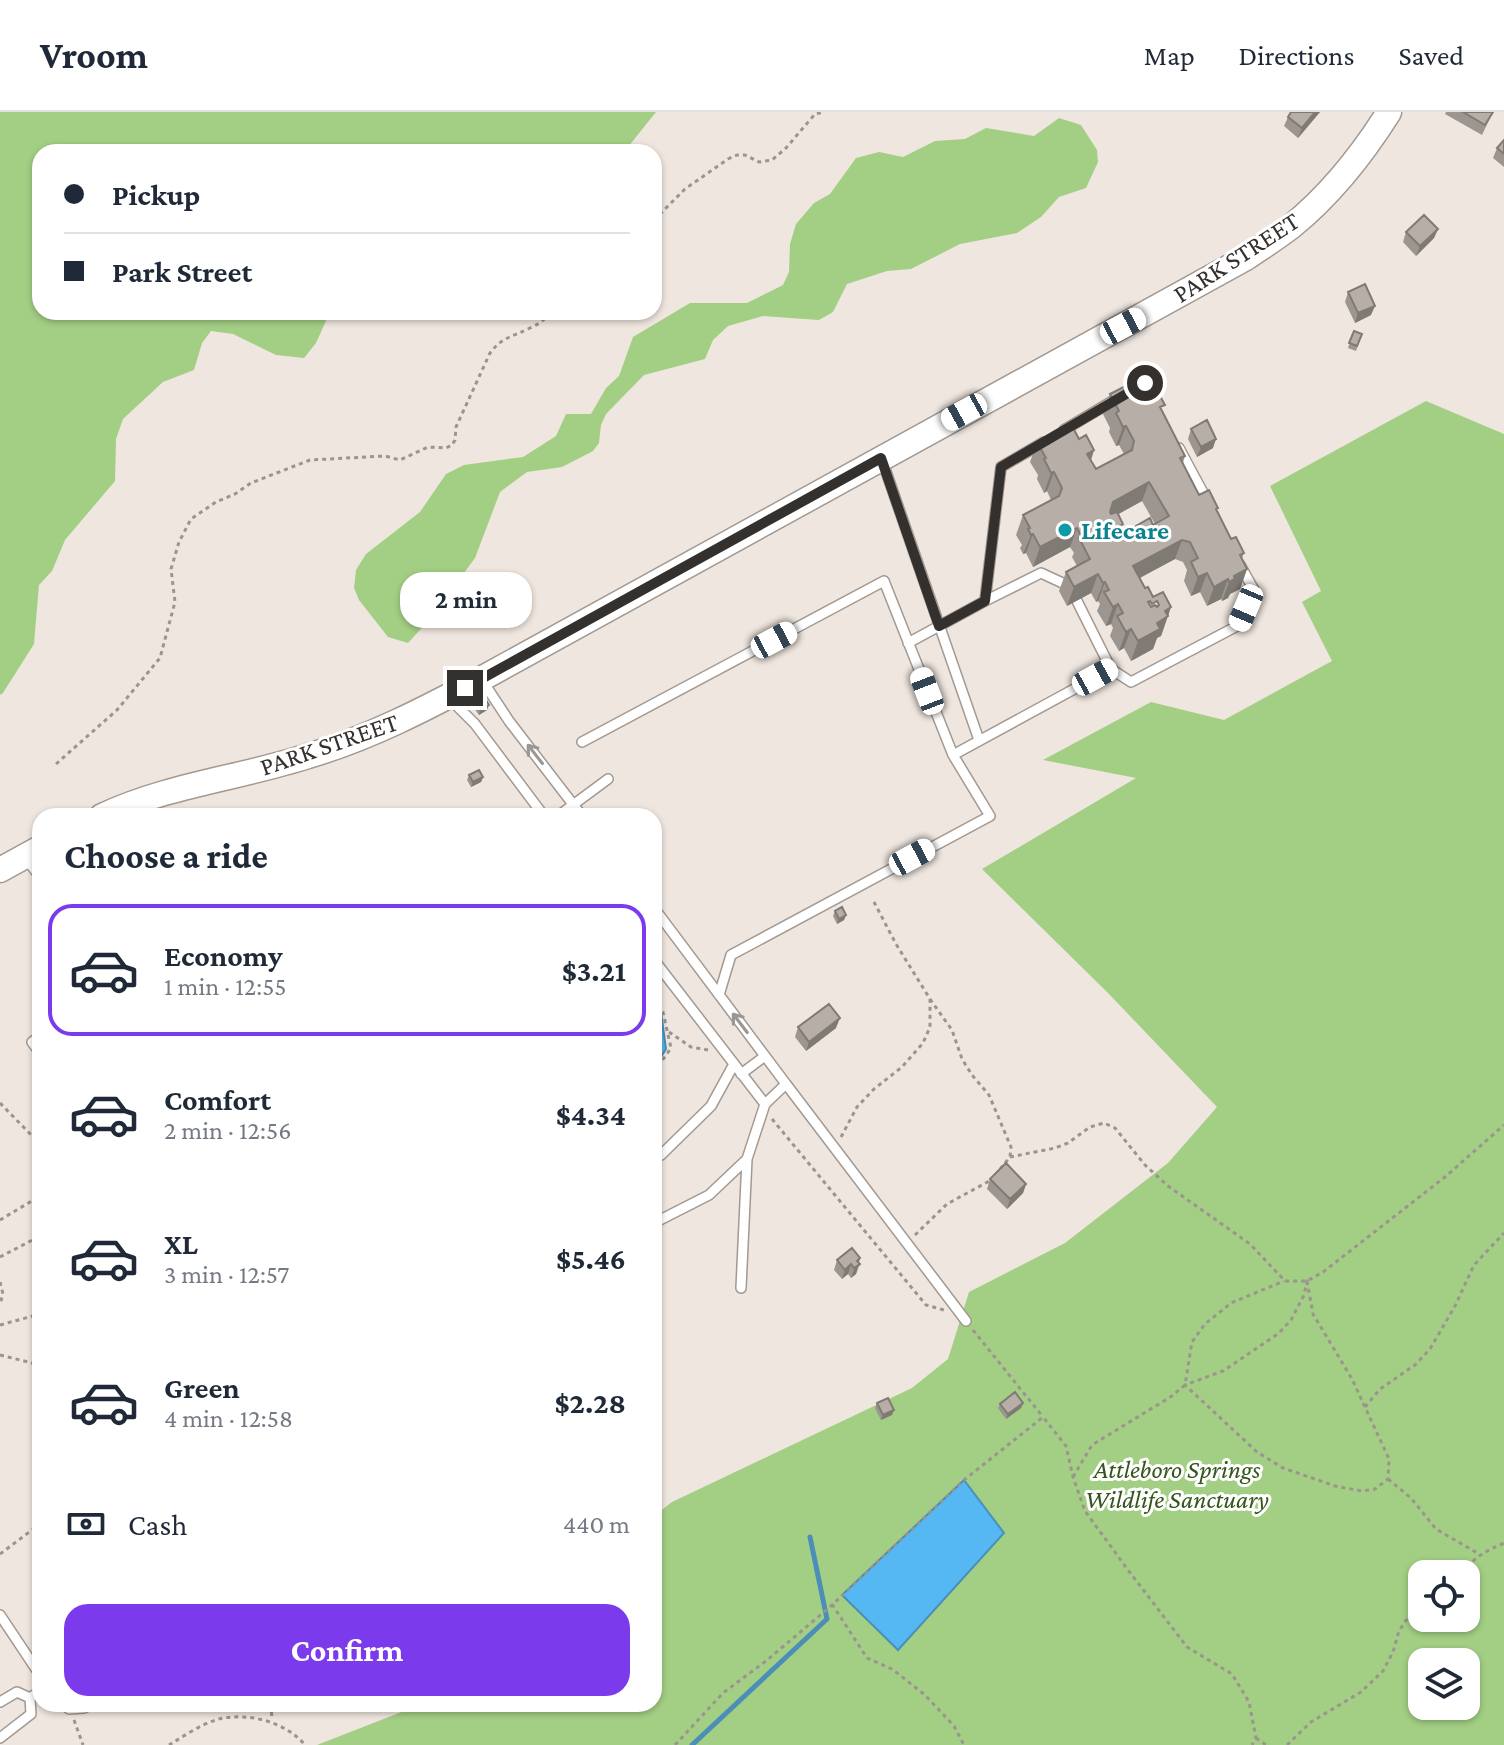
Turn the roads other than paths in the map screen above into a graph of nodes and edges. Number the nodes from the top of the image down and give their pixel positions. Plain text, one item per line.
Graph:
1 (1389, 112) edge
2 (1119, 398) edge
3 (1174, 438) edge
4 (881, 458) junction
5 (1210, 507) edge
6 (1232, 549) edge
7 (1069, 586) edge
8 (985, 601) junction
9 (1077, 601) edge
10 (939, 626) junction
11 (908, 643) junction
12 (1111, 669) junction
13 (481, 679) junction
14 (448, 697) junction
15 (979, 740) junction
16 (582, 742) dead end
17 (953, 755) junction
18 (608, 779) dead end
19 (573, 805) junction
20 (123, 808) edge
21 (538, 808) edge
22 (569, 808) edge
23 (575, 808) edge
24 (32, 852) edge
25 (0, 870) edge
26 (662, 919) edge
27 (662, 970) edge
28 (719, 995) junction
29 (765, 1056) junction
30 (734, 1064) junction
31 (741, 1074) junction
32 (786, 1084) junction
33 (765, 1104) junction
34 (662, 1154) edge
35 (747, 1159) junction
36 (662, 1219) edge
37 (741, 1288) dead end
38 (966, 1321) road end
39 (0, 1615) edge
40 (32, 1663) edge
41 (30, 1698) joint
42 (0, 1702) edge
43 (0, 1738) edge

1 - 4 main road, PARK STREET
2 - 8 lane
3 - 5 lane
4 - 10 lane
4 - 13 main road, PARK STREET
6 - 12 lane
7 - 8 lane
8 - 10 lane
9 - 12 lane
10 - 11 lane
10 - 15 lane
11 - 16 lane
11 - 17 lane
12 - 15 lane
13 - 14 main road, PARK STREET
19 -> 13 lane
14 - 20 main road, PARK STREET
14 - 21 lane
15 - 17 lane
17 - 28 lane
18 - 19 lane
19 - 22 lane
19 - 23 lane
24 - 25 main road
26 - 28 lane
27 - 30 lane
29 -> 28 lane
29 - 31 lane
29 - 32 lane
30 - 31 lane
30 - 34 lane
31 - 33 lane
32 - 33 lane
32 - 38 lane
33 - 35 lane
35 - 36 lane
35 - 37 lane
39 - 40 lane
41 - 42 lane
41 - 43 lane

